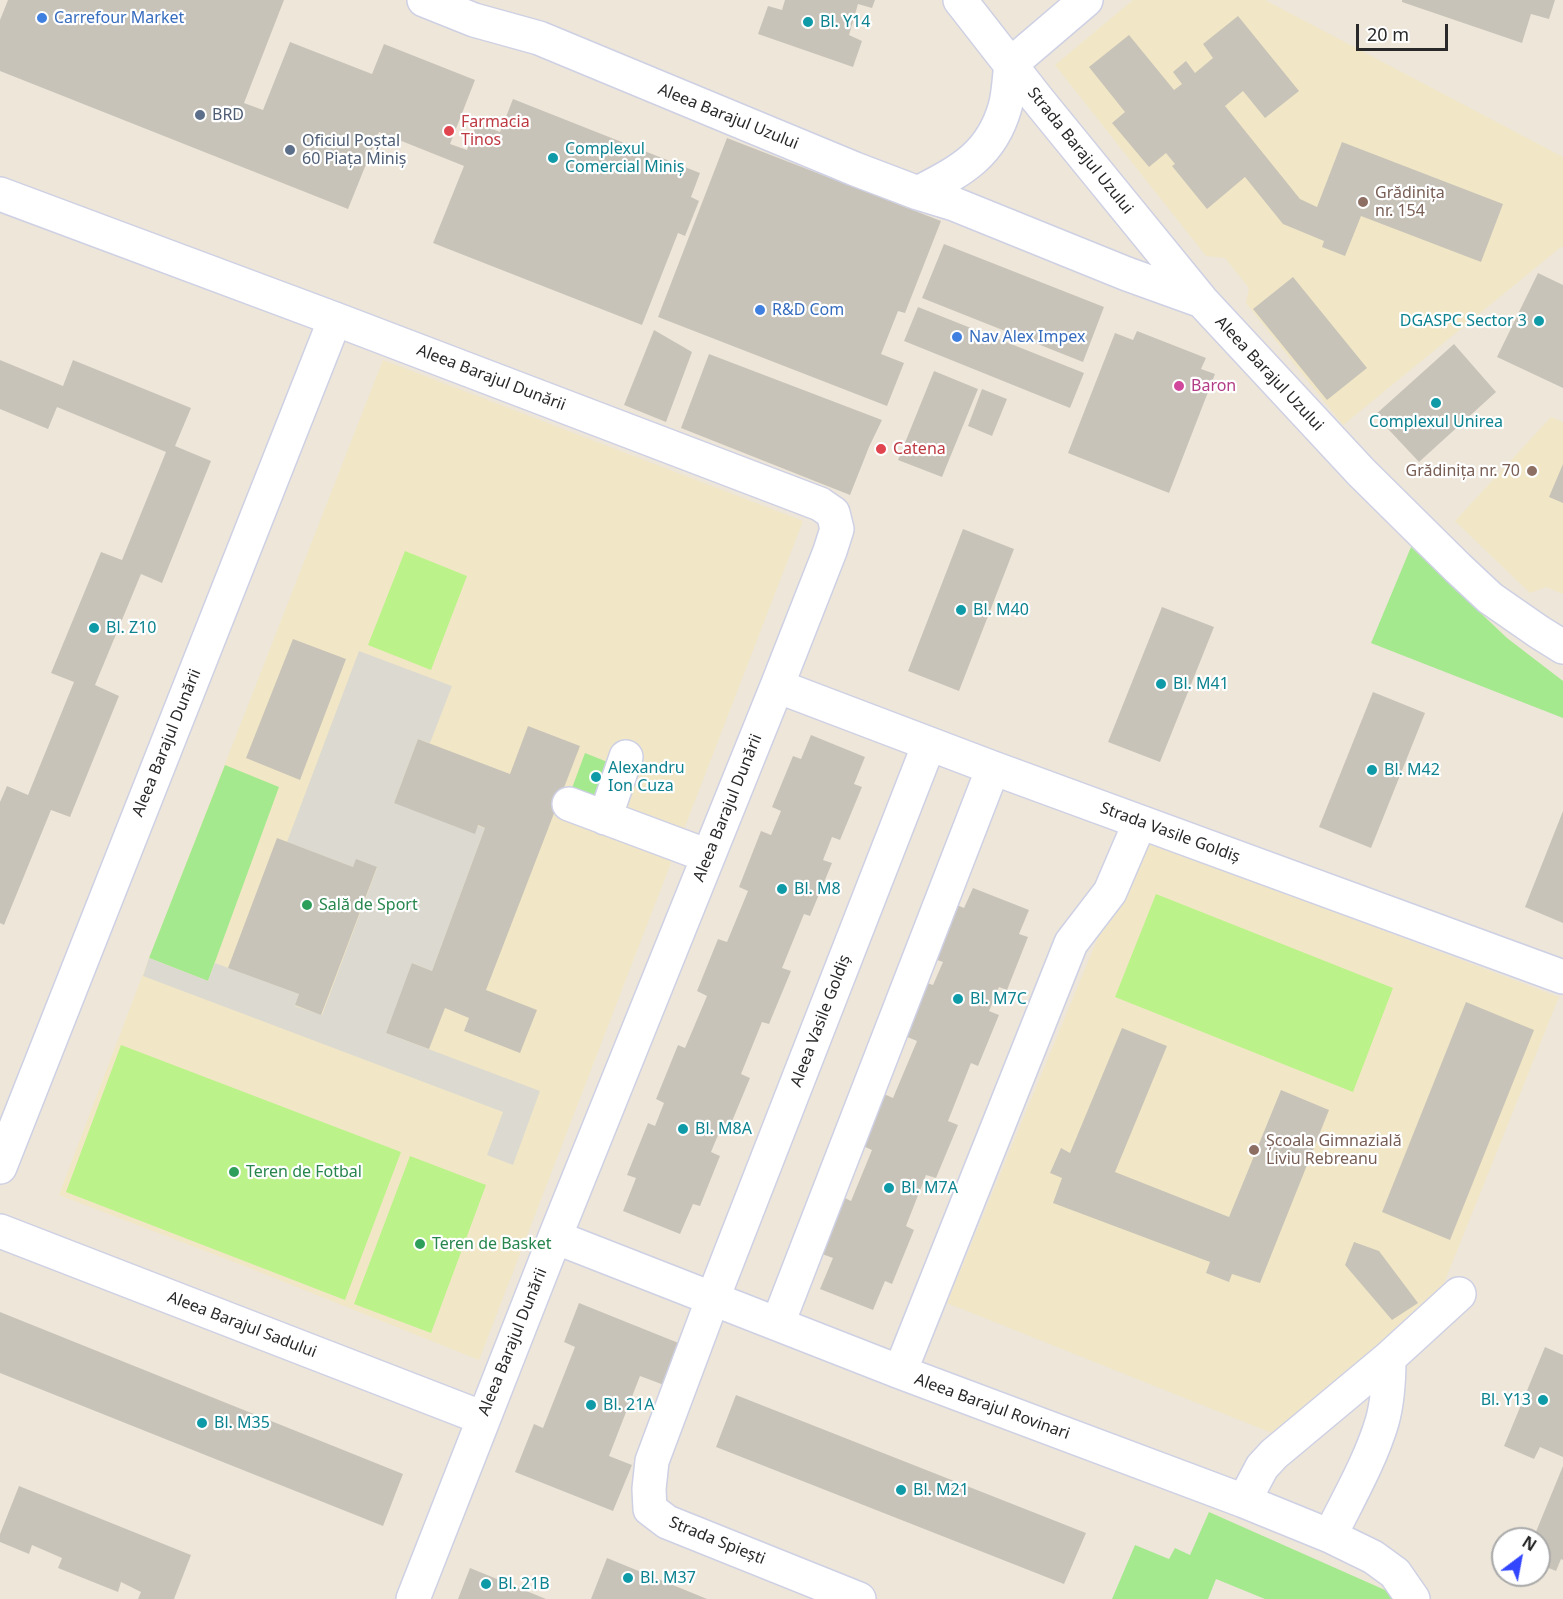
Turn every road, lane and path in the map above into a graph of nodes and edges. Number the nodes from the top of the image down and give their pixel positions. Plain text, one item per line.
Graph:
1 (424, 0) edge
2 (500, 0) edge
3 (960, 0) edge
4 (1086, 0) edge
5 (539, 38) junction
6 (1011, 64) junction
7 (0, 194) edge
8 (918, 194) junction
9 (1202, 301) junction
10 (334, 319) junction
11 (1563, 647) edge
12 (777, 686) junction
13 (928, 744) junction
14 (626, 757) dead end
15 (993, 768) junction
16 (569, 804) dead end
17 (605, 818) junction
18 (1140, 822) junction
19 (708, 856) junction
20 (1563, 977) edge
21 (0, 1167) edge
22 (0, 1231) edge
23 (555, 1237) junction
24 (1459, 1294) dead end
25 (713, 1298) junction
26 (778, 1323) junction
27 (1389, 1358) junction
28 (900, 1372) junction
29 (483, 1418) junction
30 (1244, 1501) junction
31 (1330, 1536) junction
32 (792, 1587) edge
33 (413, 1599) edge
34 (859, 1599) edge
35 (1413, 1599) edge

1 - 5 street, Aleea Barajul Uzului
2 - 5 street, Aleea Barajul Uzului
3 - 6 street, Strada Barajul Uzului
4 - 6 street
5 - 8 street, Aleea Barajul Uzului
6 - 8 street
6 - 9 street, Strada Barajul Uzului
7 - 10 street, Aleea Barajul Dunării
8 - 9 street, Aleea Barajul Uzului
9 - 11 street, Aleea Barajul Uzului
10 - 12 street, Aleea Barajul Dunării
10 - 21 street, Aleea Barajul Dunării
12 - 13 street, Strada Vasile Goldiș
12 - 19 street, Aleea Barajul Dunării
13 - 15 street, Strada Vasile Goldiș
13 - 25 street, Aleea Vasile Goldiș
14 - 17 street
15 - 18 street, Strada Vasile Goldiș
15 - 26 street
16 - 17 street
17 - 19 street
18 - 20 street, Strada Vasile Goldiș
18 - 28 street
19 - 23 street, Aleea Barajul Dunării
22 - 29 street, Aleea Barajul Sadului
23 - 25 street, Aleea Barajul Rovinari
23 - 29 street, Aleea Barajul Dunării
24 - 27 street
25 - 26 street, Aleea Barajul Rovinari
25 - 32 street, Strada Spiești
26 - 28 street, Aleea Barajul Rovinari
27 - 30 street
27 - 31 street
28 - 30 street, Aleea Barajul Rovinari
29 - 33 street, Aleea Barajul Dunării
30 - 31 street, Aleea Barajul Rovinari
31 - 35 street, Aleea Barajul Rovinari
32 - 34 street, Strada Spiești

